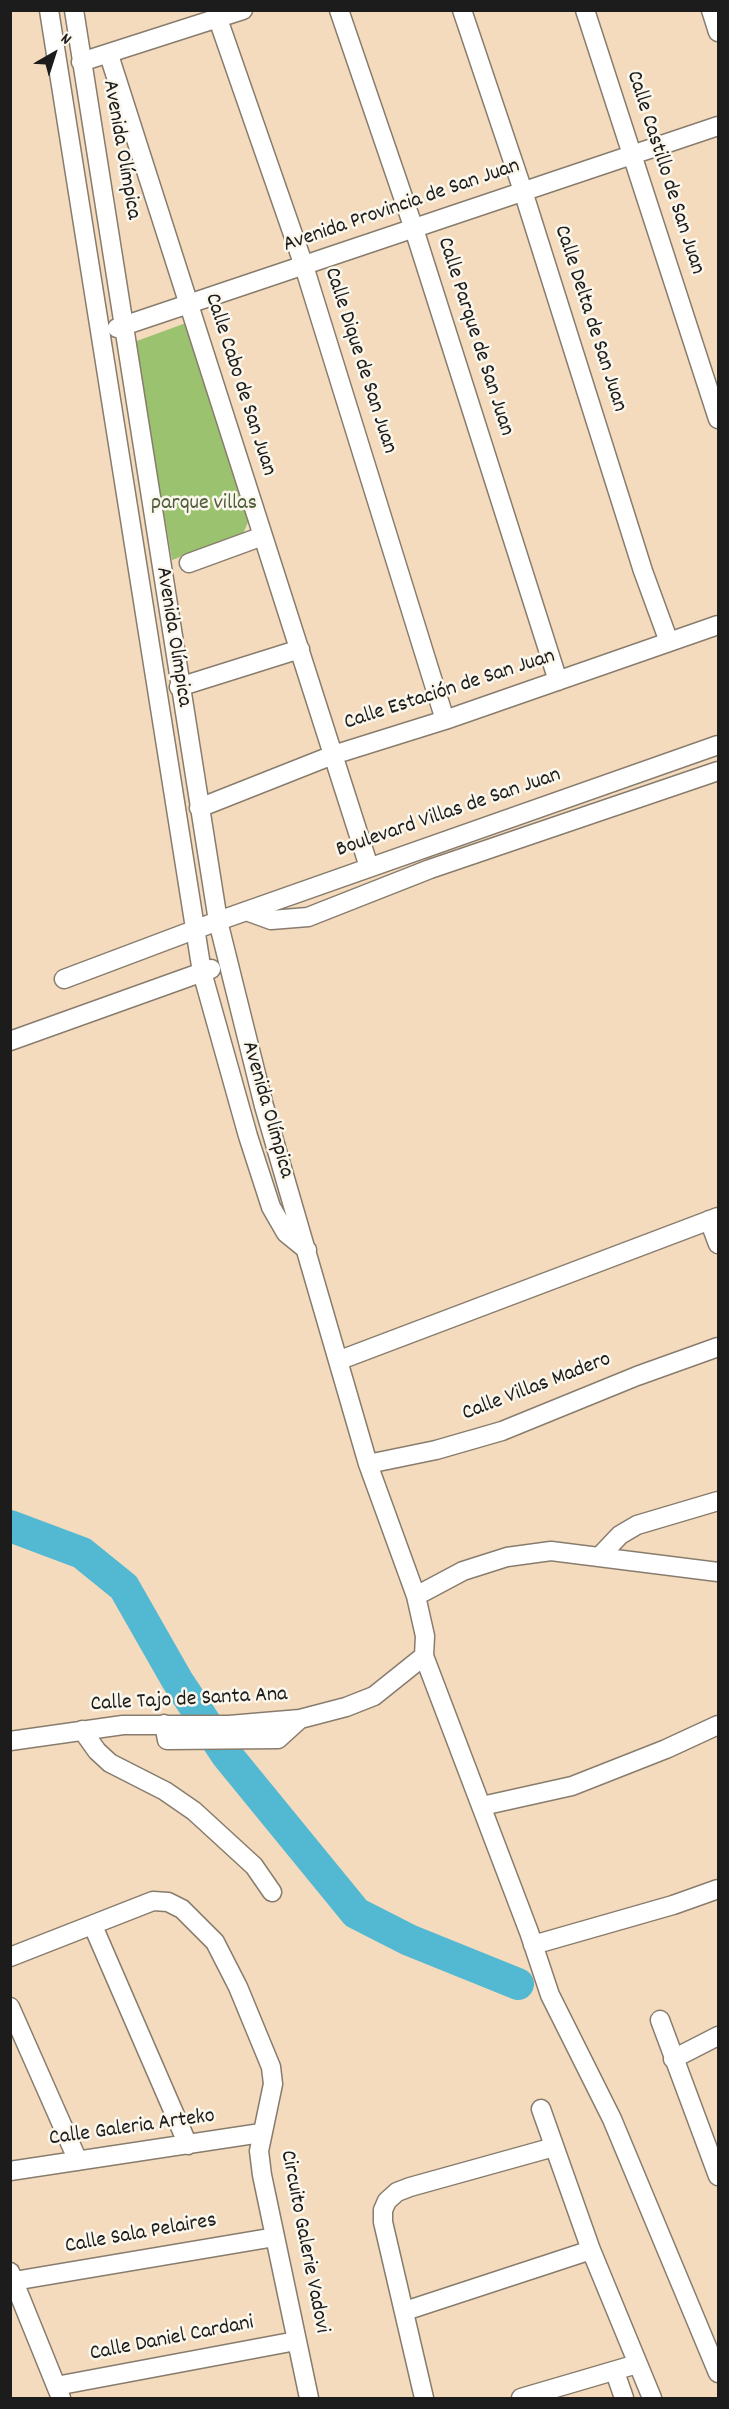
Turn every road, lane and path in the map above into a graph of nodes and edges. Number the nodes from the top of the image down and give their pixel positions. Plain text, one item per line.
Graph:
1 (49, 10) edge
2 (74, 10) edge
3 (243, 10) edge
4 (339, 10) edge
5 (462, 10) edge
6 (585, 10) edge
7 (711, 10) edge
8 (218, 19) junction
9 (718, 32) edge
10 (109, 55) junction
11 (81, 62) junction
12 (718, 126) edge
13 (634, 155) junction
14 (523, 191) junction
15 (414, 229) junction
16 (304, 266) junction
17 (189, 306) junction
18 (126, 326) junction
19 (100, 333) junction
20 (718, 419) edge
21 (263, 536) junction
22 (189, 563) dead end
23 (718, 625) edge
24 (669, 642) junction
25 (300, 649) junction
26 (558, 681) junction
27 (179, 687) junction
28 (445, 720) junction
29 (718, 745) edge
30 (333, 755) junction
31 (718, 771) edge
32 (199, 808) junction
33 (369, 867) junction
34 (249, 912) junction
35 (218, 921) junction
36 (195, 929) junction
37 (227, 964) junction
38 (202, 972) junction
39 (64, 979) dead end
40 (10, 1041) edge
41 (714, 1218) edge
42 (718, 1244) edge
43 (307, 1250) junction
44 (718, 1347) edge
45 (340, 1360) junction
46 (368, 1464) junction
47 (718, 1501) edge
48 (601, 1555) junction
49 (718, 1572) edge
50 (416, 1596) junction
51 (424, 1656) junction
52 (300, 1719) junction
53 (718, 1725) edge
54 (82, 1730) junction
55 (165, 1732) junction
56 (10, 1741) edge
57 (482, 1806) junction
58 (718, 1889) edge
59 (272, 1892) dead end
60 (93, 1926) junction
61 (533, 1945) junction
62 (10, 1957) edge
63 (10, 2007) edge
64 (660, 2020) dead end
65 (718, 2036) edge
66 (673, 2059) junction
67 (541, 2109) dead end
68 (261, 2133) junction
69 (188, 2145) junction
70 (554, 2146) junction
71 (78, 2161) junction
72 (10, 2171) edge
73 (718, 2176) edge
74 (275, 2237) junction
75 (591, 2250) junction
76 (12, 2276) edge
77 (405, 2311) junction
78 (296, 2341) junction
79 (713, 2352) edge
80 (638, 2364) junction
81 (615, 2372) junction
82 (718, 2373) edge
83 (59, 2392) edge
84 (309, 2398) edge
85 (424, 2398) edge
86 (521, 2398) edge
87 (624, 2398) edge
88 (652, 2398) edge

1 - 19 street, Avenida Olímpica
2 - 11 street, Avenida Olímpica
3 - 8 street
4 - 15 street, Calle Parque de San Juan
5 - 14 street, Calle Delta de San Juan
6 - 13 street, Calle Castillo de San Juan
7 - 9 street
8 - 10 street
8 - 16 street, Calle Dique de San Juan
10 - 11 street
10 - 17 street, Calle Cabo de San Juan
11 - 18 street, Avenida Olímpica
12 - 13 street, Avenida Provincia de San Juan
13 - 14 street, Avenida Provincia de San Juan
13 - 20 street, Calle Castillo de San Juan
14 - 15 street, Avenida Provincia de San Juan
14 - 24 street, Calle Delta de San Juan
15 - 16 street, Avenida Provincia de San Juan
15 - 26 street, Calle Parque de San Juan
16 - 17 street, Avenida Provincia de San Juan
16 - 28 street, Calle Dique de San Juan
17 - 18 street, Avenida Provincia de San Juan
17 - 21 street, Calle Cabo de San Juan
18 - 19 street, Avenida Provincia de San Juan
18 - 27 street, Avenida Olímpica
19 - 36 street, Avenida Olímpica
21 - 22 street
21 - 25 street, Calle Cabo de San Juan
23 - 24 street, Calle Estación de San Juan
24 - 26 street, Calle Estación de San Juan
25 - 27 street
25 - 30 street, Calle Cabo de San Juan
26 - 28 street, Calle Estación de San Juan
27 - 32 street, Avenida Olímpica
28 - 30 street, Calle Estación de San Juan
29 - 33 street, Boulevard Villas de San Juan
30 - 32 street, Calle Estación de San Juan
30 - 33 street, Calle Cabo de San Juan
31 - 34 street
32 - 35 street, Avenida Olímpica
33 - 34 street, Boulevard Villas de San Juan
34 - 35 street, Boulevard Villas de San Juan
35 - 36 street, Boulevard Villas de San Juan
35 - 37 street, Avenida Olímpica
36 - 38 street, Avenida Olímpica
36 - 39 street, Boulevard Villas de San Juan
37 - 38 street
37 - 43 street, Avenida Olímpica
38 - 40 street
38 - 43 street, Avenida Olímpica
41 - 42 street
41 - 45 street
43 - 45 street, Avenida Olímpica
44 - 46 street, Calle Villas Madero
45 - 46 street, Avenida Olímpica
46 - 50 street, Avenida Olímpica
47 - 48 street
48 - 49 street
48 - 50 street
50 - 51 street, Avenida Olímpica
51 - 52 street, Calle Tajo de Santa Ana
51 - 57 street, Avenida Olímpica
52 - 55 street, Calle Tajo de Santa Ana
52 - 55 street
53 - 57 street
54 - 55 street, Calle Tajo de Santa Ana
54 - 56 street, Calle Tajo de Santa Ana
54 - 59 street
57 - 61 street, Avenida Olímpica
58 - 61 street
60 - 62 street, Circuito Galerie Vadovi
60 - 68 street, Circuito Galerie Vadovi
60 - 69 street
61 - 79 street, Avenida Olímpica
63 - 71 street
64 - 66 street
65 - 66 street
66 - 73 street
67 - 70 street
68 - 69 street, Calle Galeria Arteko
68 - 74 street, Circuito Galerie Vadovi
69 - 71 street, Calle Galeria Arteko
70 - 75 street
70 - 77 street
71 - 72 street, Calle Galeria Arteko
74 - 76 street, Calle Sala Pelaires
74 - 78 street, Circuito Galerie Vadovi
75 - 77 street
75 - 80 street
76 - 83 street
77 - 85 street
78 - 83 street, Calle Daniel Cardani
78 - 84 street, Circuito Galerie Vadovi
79 - 82 street, Avenida Olímpica
80 - 81 street
80 - 88 street
81 - 86 street
81 - 87 street

